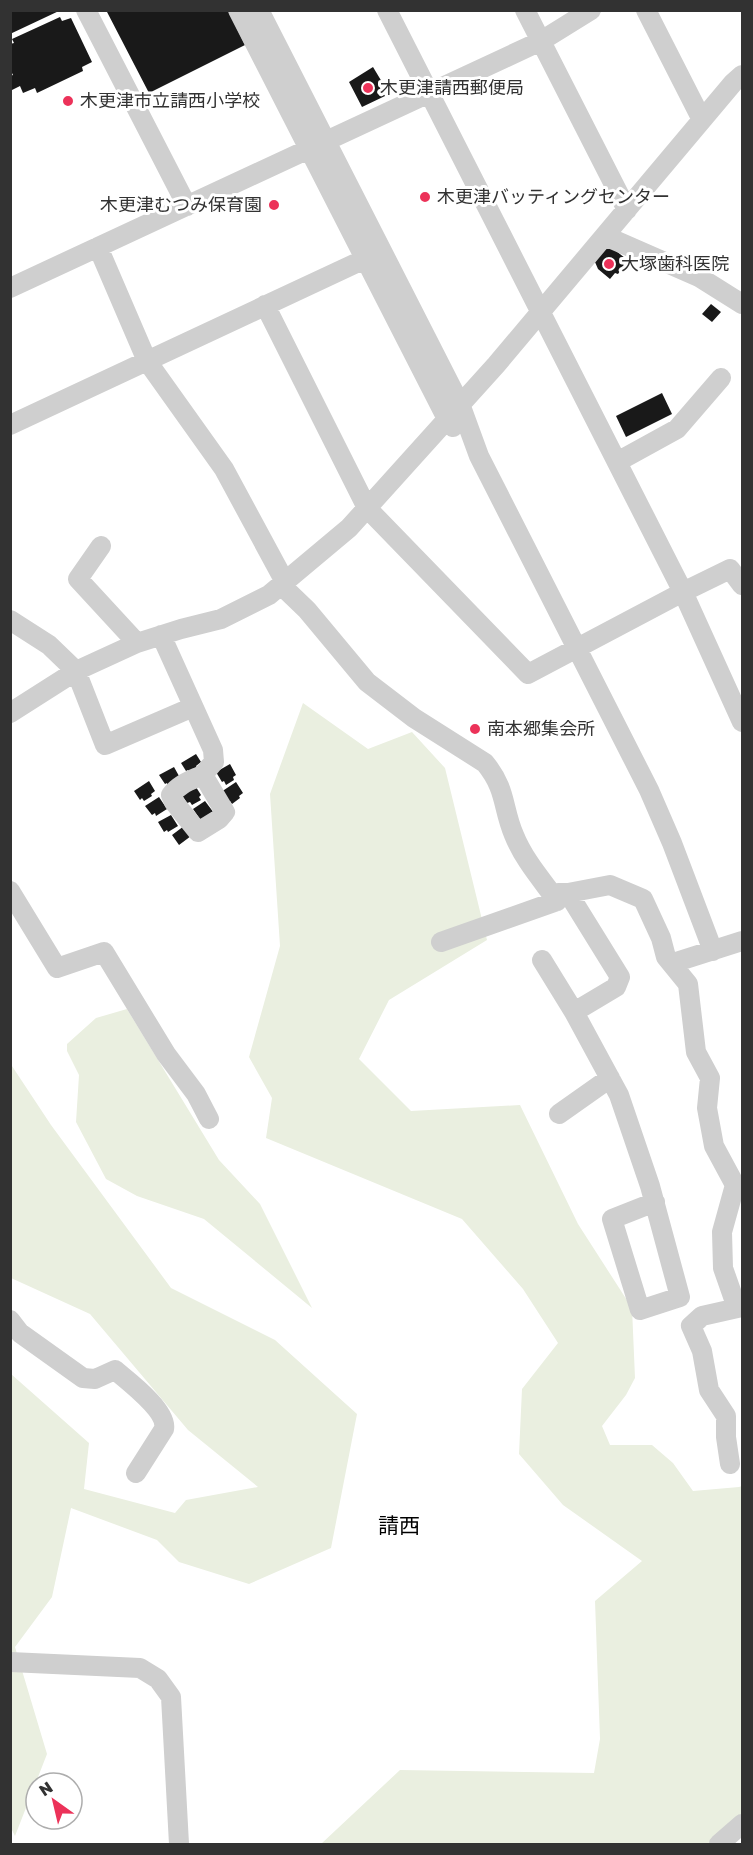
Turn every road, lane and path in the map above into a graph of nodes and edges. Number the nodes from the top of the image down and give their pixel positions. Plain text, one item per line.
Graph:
1 (86, 10) edge
2 (238, 10) edge
3 (259, 10) edge
4 (387, 10) edge
5 (525, 10) edge
6 (591, 10) edge
7 (646, 10) edge
8 (541, 41) junction
9 (742, 75) edge
10 (429, 94) junction
11 (702, 120) junction
12 (317, 146) junction
13 (187, 206) junction
14 (627, 210) junction
15 (605, 236) junction
16 (98, 247) junction
17 (365, 259) junction
18 (10, 288) edge
19 (742, 304) edge
20 (265, 305) junction
21 (540, 312) junction
22 (147, 361) junction
23 (721, 378) dead end
24 (460, 404) junction
25 (447, 419) junction
26 (10, 425) edge
27 (478, 456) junction
28 (617, 462) junction
29 (367, 508) junction
30 (101, 546) dead end
31 (283, 584) junction
32 (742, 585) edge
33 (683, 592) junction
34 (10, 620) edge
35 (161, 635) junction
36 (137, 644) junction
37 (576, 648) junction
38 (76, 671) junction
39 (193, 707) junction
40 (10, 713) edge
41 (742, 722) edge
42 (201, 776) dead end
43 (10, 891) edge
44 (563, 897) junction
45 (742, 941) edge
46 (441, 942) dead end
47 (712, 951) junction
48 (542, 960) dead end
49 (673, 963) junction
50 (574, 1012) junction
51 (610, 1078) junction
52 (559, 1114) dead end
53 (209, 1119) dead end
54 (655, 1202) junction
55 (740, 1307) edge
56 (10, 1320) edge
57 (730, 1464) dead end
58 (136, 1473) dead end
59 (10, 1662) edge
60 (742, 1824) edge
61 (179, 1845) edge
62 (719, 1845) edge

1 - 13 street
2 - 12 street
3 - 12 street
4 - 10 street
5 - 8 street
6 - 8 street
7 - 11 street
8 - 10 street
8 - 14 street
9 - 11 street
10 - 12 street
10 - 21 street
11 - 14 street
12 - 13 street
12 - 17 street
12 - 24 street
13 - 16 street
14 - 15 street
15 - 19 street
15 - 21 street
16 - 18 street
16 - 22 street
17 - 20 street
17 - 25 street
20 - 22 street
20 - 29 street
21 - 24 street
21 - 28 street
22 - 26 street
22 - 31 street
23 - 28 street
24 - 25 street
24 - 27 street
25 - 27 street
25 - 29 street
27 - 37 street
28 - 33 street
29 - 31 street
29 - 37 street
30 - 36 street
31 - 35 street
31 - 44 street
32 - 33 street
33 - 37 street
33 - 41 street
34 - 38 street
35 - 36 street
35 - 39 street
36 - 38 street
37 - 47 street
38 - 39 street
38 - 40 street
39 - 42 street
43 - 53 street
44 - 46 street
44 - 49 street
44 - 50 street
45 - 47 street
47 - 49 street
48 - 50 street
49 - 55 street
50 - 51 street
51 - 52 street
51 - 54 street
54 - 54 street
55 - 57 street
56 - 58 street
59 - 61 street
60 - 62 street

